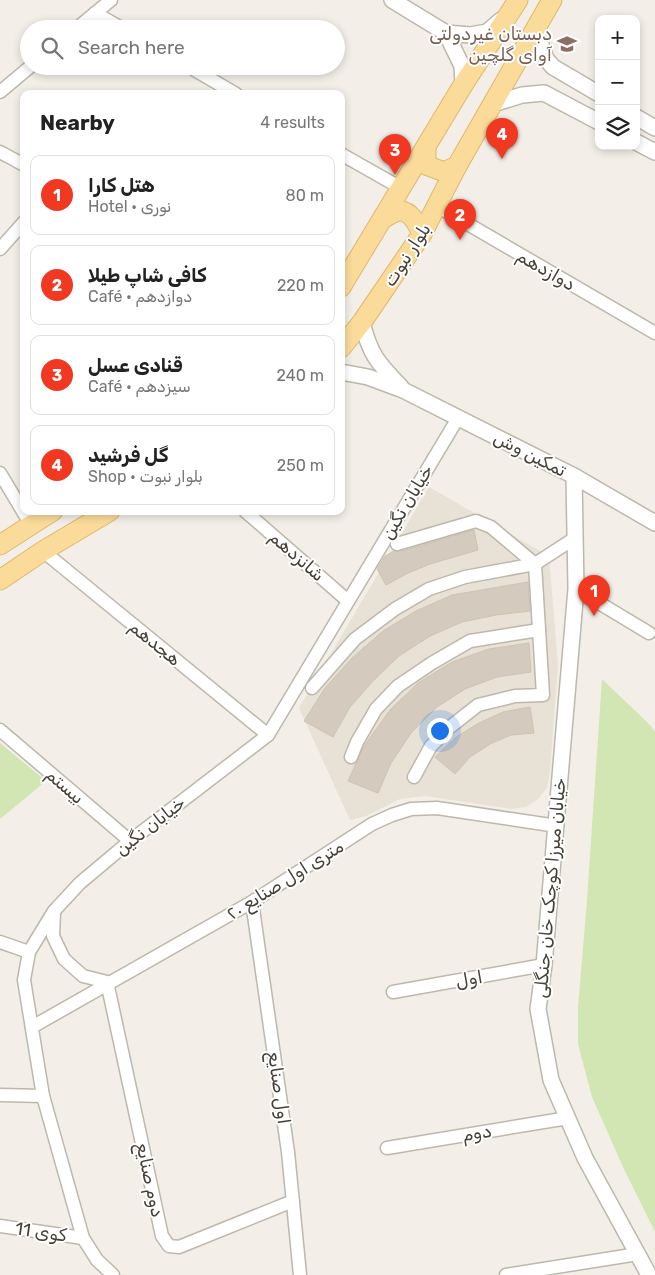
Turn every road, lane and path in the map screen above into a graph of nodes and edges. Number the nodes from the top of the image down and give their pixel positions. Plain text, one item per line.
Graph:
1 (111, 0) edge
2 (392, 0) edge
3 (552, 0) edge
4 (514, 6) edge
5 (95, 13) junction
6 (87, 20) edge
7 (107, 20) edge
8 (536, 30) junction
9 (446, 33) junction
10 (20, 75) edge
11 (203, 75) edge
12 (463, 84) junction
13 (229, 90) edge
14 (0, 92) edge
15 (595, 92) edge
16 (493, 104) junction
17 (640, 119) edge
18 (595, 120) edge
19 (655, 128) edge
20 (640, 144) edge
21 (426, 147) junction
22 (0, 152) edge
23 (655, 152) edge
24 (345, 156) edge
25 (20, 163) edge
26 (457, 166) junction
27 (401, 188) junction
28 (437, 206) junction
29 (384, 218) junction
30 (20, 226) edge
31 (422, 234) junction
32 (0, 249) edge
33 (345, 281) edge
34 (362, 322) junction
35 (655, 333) edge
36 (345, 343) edge
37 (345, 373) edge
38 (403, 390) junction
39 (458, 418) junction
40 (0, 473) edge
41 (574, 476) junction
42 (20, 507) edge
43 (25, 515) edge
44 (47, 515) edge
45 (103, 515) edge
46 (251, 515) edge
47 (655, 523) edge
48 (31, 525) junction
49 (575, 538) junction
50 (397, 544) dead end
51 (0, 545) edge
52 (43, 551) junction
53 (535, 564) junction
54 (0, 580) edge
55 (576, 588) junction
56 (348, 601) junction
57 (539, 630) junction
58 (649, 633) dead end
59 (312, 688) dead end
60 (0, 730) edge
61 (268, 736) junction
62 (351, 758) dead end
63 (414, 777) dead end
64 (557, 826) junction
65 (130, 841) junction
66 (252, 902) junction
67 (54, 911) junction
68 (0, 942) edge
69 (29, 952) junction
70 (544, 965) junction
71 (108, 982) junction
72 (393, 992) dead end
73 (32, 1027) junction
74 (0, 1095) edge
75 (43, 1096) junction
76 (568, 1118) junction
77 (387, 1148) dead end
78 (293, 1201) junction
79 (0, 1226) edge
80 (83, 1238) junction
81 (638, 1254) junction
82 (113, 1275) edge
83 (300, 1275) edge
84 (506, 1275) edge
85 (649, 1275) edge

1 - 5 street
2 - 9 street
3 - 8 main road, بلوار نبوت
4 - 9 street
4 - 12 main road
5 - 6 street
5 - 7 street
8 - 15 street
8 - 16 main road, بلوار نبوت
9 - 12 street
10 - 14 street
11 - 13 street
12 - 21 main road
16 - 18 street
16 - 26 main road, بلوار نبوت
17 - 19 street
20 - 23 street
21 - 26 main road
21 - 27 main road
22 - 25 street
24 - 27 street
26 - 28 main road, بلوار نبوت
27 - 29 main road
28 - 31 main road, بلوار نبوت
28 - 35 street, دوازدهم
29 - 31 main road
29 - 33 main road
30 - 32 street
31 - 34 main road, بلوار نبوت
34 - 36 main road, بلوار نبوت
34 - 38 street
37 - 38 street
38 - 39 street, تمکین وش
39 - 41 street, تمکین وش
39 - 56 street, خیابان نگین
40 - 42 street
41 - 47 street, تمکین وش
41 - 49 street, خیابان میرزا کوچک خان جنگلی
43 - 48 street
44 - 48 main road
45 - 52 main road
46 - 56 street, شانزدهم
48 - 51 main road
49 - 53 street
49 - 55 street, خیابان میرزا کوچک خان جنگلی
50 - 53 street
52 - 54 main road
52 - 61 street, هجدهم
53 - 57 street
53 - 59 street
55 - 58 street
55 - 64 street, خیابان میرزا کوچک خان جنگلی
56 - 61 street, خیابان نگین
57 - 62 street
57 - 63 street
60 - 65 street, بیستم
61 - 65 street, خیابان نگین
64 - 66 street, ۲۰ متری اول صنایع
64 - 70 street, خیابان میرزا کوچک خان جنگلی
65 - 67 street, خیابان نگین
66 - 71 street, ۲۰ متری اول صنایع
66 - 78 street, اول صنایع
67 - 69 street, خیابان نگین
67 - 71 street
68 - 69 street
69 - 73 street, خیابان نگین
70 - 72 street, اول
70 - 76 street, خیابان میرزا کوچک خان جنگلی
71 - 73 street, ۲۰ متری اول صنایع
71 - 78 street, دوم صنایع
73 - 75 street, خیابان نگین
74 - 75 street
75 - 80 street, خیابان نگین
76 - 77 street, دوم
76 - 81 street, خیابان میرزا کوچک خان جنگلی
78 - 83 street, اول صنایع
79 - 80 street, کوی 11
80 - 82 street, خیابان نگین
81 - 84 street
81 - 85 street, خیابان میرزا کوچک خان جنگلی

